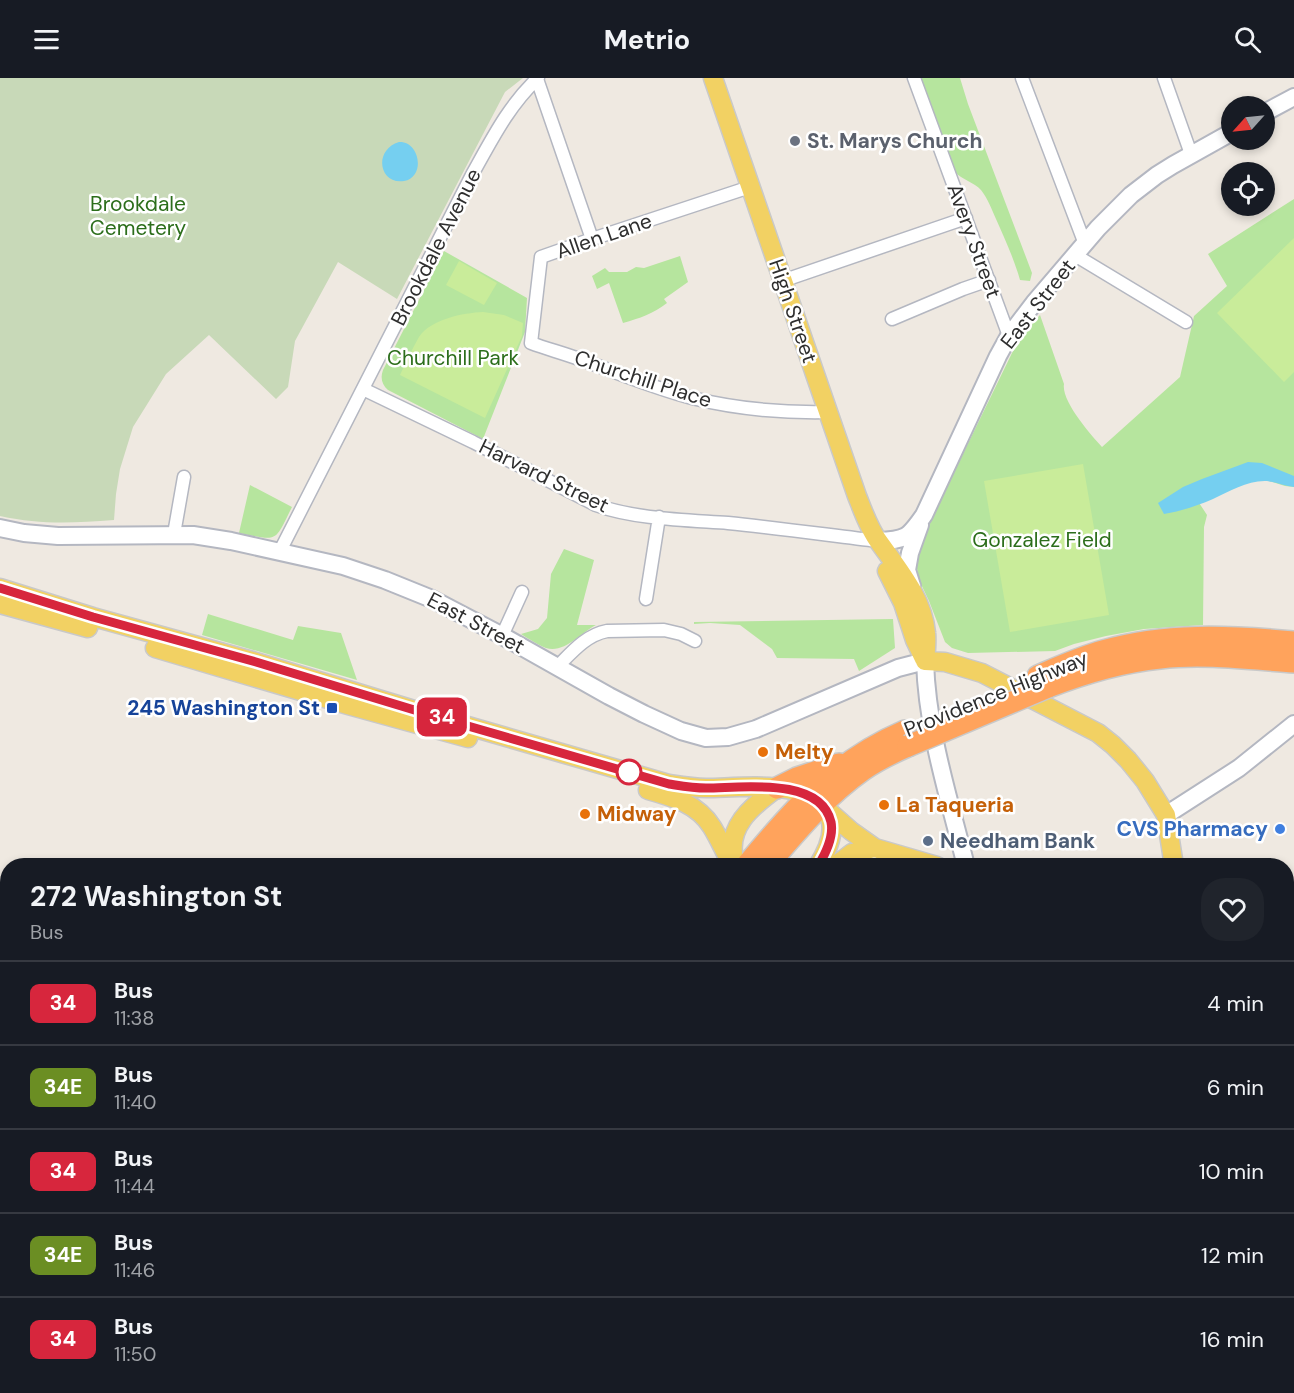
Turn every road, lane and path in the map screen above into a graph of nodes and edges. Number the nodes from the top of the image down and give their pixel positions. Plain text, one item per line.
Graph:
1 (537, 78) edge
2 (713, 78) edge
3 (914, 78) edge
4 (1164, 78) edge
5 (1026, 79) edge
6 (1294, 97) edge
7 (1275, 107) edge
8 (1221, 138) edge
9 (1191, 154) junction
10 (750, 187) junction
11 (966, 218) junction
12 (592, 239) junction
13 (1080, 250) junction
14 (990, 280) junction
15 (782, 281) junction
16 (892, 319) dead end
17 (1186, 322) dead end
18 (1009, 336) junction
19 (531, 344) joint
20 (363, 389) junction
21 (828, 412) junction
22 (184, 477) dead end
23 (924, 515) junction
24 (658, 517) junction
25 (0, 528) edge
26 (174, 534) junction
27 (878, 541) junction
28 (280, 551) junction
29 (0, 588) edge
30 (522, 592) dead end
31 (646, 599) dead end
32 (917, 600) junction
33 (0, 604) edge
34 (502, 636) junction
35 (695, 641) dead end
36 (1294, 642) edge
37 (925, 661) junction
38 (1294, 662) edge
39 (557, 667) junction
40 (1043, 682) junction
41 (1294, 724) edge
42 (907, 738) junction
43 (851, 760) junction
44 (777, 788) junction
45 (815, 801) junction
46 (1167, 815) junction
47 (875, 848) junction
48 (729, 858) edge
49 (733, 858) edge
50 (753, 858) edge
51 (773, 858) edge
52 (822, 858) edge
53 (845, 858) edge
54 (872, 858) edge
55 (909, 858) edge
56 (964, 858) edge
57 (1173, 858) edge

1 - 12 street
1 - 20 street, Brookdale Avenue
2 - 10 main road, High Street
3 - 11 street, Avery Street
4 - 9 street
5 - 13 street
6 - 7 main road
8 - 9 main road, East Street
9 - 13 main road, East Street
10 - 12 street, Allen Lane
10 - 15 main road, High Street
11 - 14 street, Avery Street
11 - 15 street
12 - 19 street, Allen Lane
13 - 17 street
13 - 18 main road, East Street
14 - 16 street
14 - 18 street, Avery Street
15 - 21 main road, High Street
18 - 23 main road, East Street
19 - 21 street, Churchill Place
20 - 24 street, Harvard Street
20 - 28 street, Brookdale Avenue
21 - 27 main road, High Street
22 - 26 street
23 - 27 main road, East Street
23 - 32 main road
24 - 27 street, Harvard Street
24 - 31 street
25 - 26 main road, East Street
26 - 28 main road, East Street
27 - 32 main road, High Street
27 - 37 main road, High Street
28 - 34 main road, East Street
29 - 44 main road
30 - 34 street
32 - 37 main road, High Street
33 - 48 main road
34 - 39 main road, East Street
35 - 39 street
36 - 40 highway, Providence Highway
37 - 39 main road, East Street
37 - 46 main road
37 - 56 main road
38 - 40 highway, Providence Highway
40 - 42 highway, Providence Highway, bridge
41 - 46 main road
42 - 43 highway, Providence Highway
42 - 45 highway, Providence Highway
43 - 44 highway
43 - 45 highway, Providence Highway
44 - 45 main road
44 - 49 main road
45 - 47 main road
45 - 50 highway, Providence Highway
45 - 51 highway, Providence Highway
45 - 52 main road
46 - 57 main road
47 - 53 main road
47 - 54 street
47 - 55 main road

